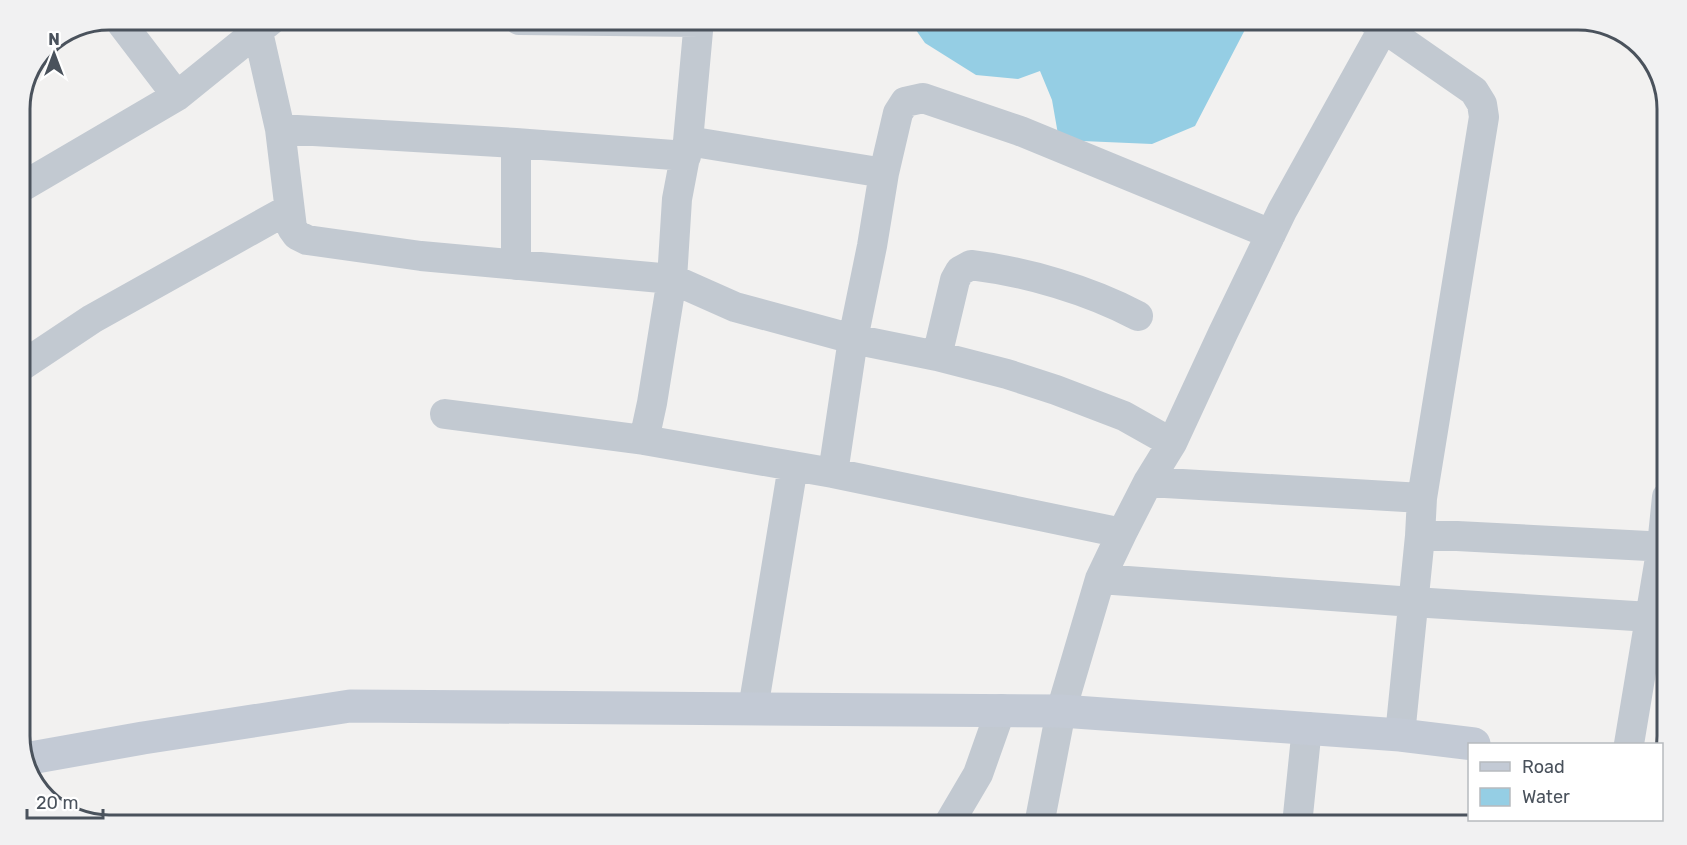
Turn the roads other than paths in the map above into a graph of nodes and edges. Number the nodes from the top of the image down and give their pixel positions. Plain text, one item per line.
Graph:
1 (127, 30) edge
2 (260, 30) edge
3 (266, 30) edge
4 (698, 30) edge
5 (1376, 30) edge
6 (1391, 30) edge
7 (177, 96) junction
8 (280, 129) junction
9 (516, 143) junction
10 (687, 149) junction
11 (884, 173) junction
12 (30, 182) edge
13 (289, 209) junction
14 (1271, 234) junction
15 (516, 265) junction
16 (672, 279) junction
17 (1138, 316) dead end
18 (853, 339) junction
19 (937, 356) junction
20 (30, 360) edge
21 (445, 414) dead end
22 (644, 440) junction
23 (1172, 443) junction
24 (793, 466) junction
25 (833, 472) junction
26 (1148, 482) junction
27 (1422, 498) junction
28 (1122, 533) junction
29 (1420, 537) junction
30 (1657, 547) edge
31 (1100, 579) junction
32 (1657, 584) edge
33 (1413, 602) junction
34 (1650, 617) junction
35 (753, 709) junction
36 (1001, 710) junction
37 (1061, 711) junction
38 (1307, 727) junction
39 (1400, 735) junction
40 (1468, 743) edge
41 (1629, 743) edge
42 (33, 758) edge
43 (954, 815) edge
44 (1041, 815) edge
45 (1298, 815) edge

1 - 7 street
2 - 7 street
3 - 8 street
4 - 10 street
5 - 14 street
6 - 27 street
7 - 12 street
8 - 9 street
8 - 13 street
9 - 10 street
9 - 15 street
10 - 11 street
10 - 16 street
11 - 14 street
11 - 18 street
13 - 15 street
13 - 20 street
14 - 23 street
15 - 16 street
16 - 18 street
16 - 22 street
17 - 19 street
18 - 19 street
18 - 25 street
19 - 23 street
21 - 22 street
22 - 24 street
23 - 26 street
24 - 25 street
24 - 35 street
25 - 28 street
26 - 27 street
26 - 28 street
27 - 29 street
28 - 31 street
29 - 30 street
29 - 33 street
31 - 33 street
31 - 37 street
32 - 34 street
33 - 34 street
33 - 39 street
34 - 41 street
35 - 36 street
35 - 42 street
36 - 37 street
36 - 43 street
37 - 38 street
37 - 44 street
38 - 39 street
38 - 45 street
39 - 40 street

